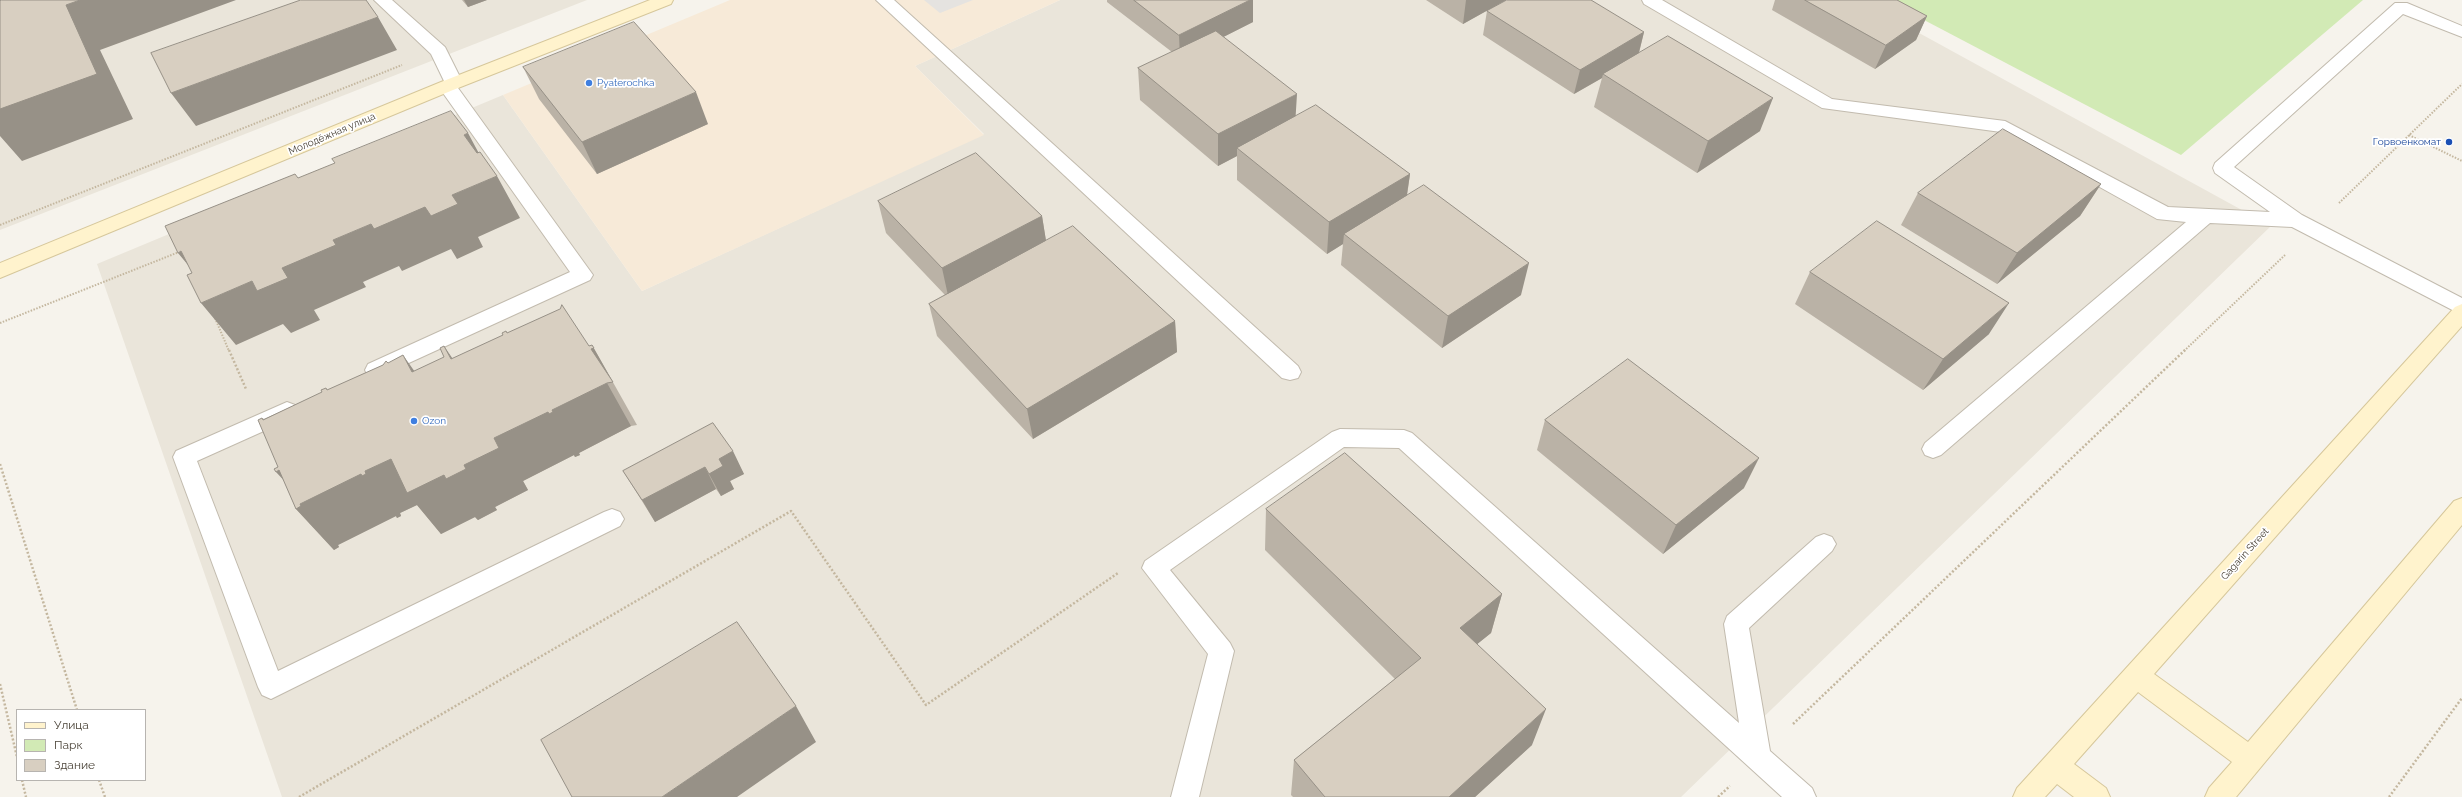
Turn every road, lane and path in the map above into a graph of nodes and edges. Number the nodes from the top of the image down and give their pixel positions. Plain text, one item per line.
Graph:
1 (382, 0) edge
2 (665, 0) edge
3 (884, 0) edge
4 (1650, 0) edge
5 (2462, 32) edge
6 (439, 51) junction
7 (2462, 84) edge
8 (451, 85) junction
9 (2410, 135) junction
10 (2462, 161) edge
11 (2206, 216) junction
12 (2296, 220) junction
13 (0, 225) edge
14 (2312, 229) junction
15 (185, 250) edge
16 (0, 271) edge
17 (2462, 307) edge
18 (2462, 312) edge
19 (213, 315) edge
20 (0, 323) edge
21 (1290, 372) dead end
22 (354, 380) edge
23 (303, 403) edge
24 (260, 423) junction
25 (1933, 449) dead end
26 (0, 464) edge
27 (2462, 508) edge
28 (612, 519) dead end
29 (1824, 544) dead end
30 (1154, 568) junction
31 (2136, 676) junction
32 (0, 684) edge
33 (2462, 698) edge
34 (77, 709) edge
35 (16, 753) edge
36 (1758, 758) junction
37 (2251, 760) junction
38 (2055, 766) junction
39 (22, 781) edge
40 (99, 781) edge
41 (26, 797) edge
42 (105, 797) edge
43 (299, 797) edge
44 (1185, 797) edge
45 (1802, 797) edge
46 (2027, 797) edge
47 (2096, 797) edge
48 (2219, 797) edge
49 (2389, 797) edge

1 - 6 lane
2 - 8 street, Молодёжная улица
3 - 21 lane
4 - 11 lane
5 - 12 lane
6 - 8 lane
6 - 13 path
7 - 9 path
8 - 16 street, Молодёжная улица
8 - 22 lane
9 - 10 path
9 - 14 path
11 - 12 lane
11 - 25 lane
12 - 14 lane
14 - 17 lane
14 - 36 path
15 - 20 path
18 - 31 street, Gagarin Street
19 - 24 path
23 - 24 lane
24 - 28 lane
26 - 34 path
27 - 37 street
29 - 36 lane
30 - 36 lane
30 - 43 path
30 - 44 lane
31 - 37 street
31 - 38 street, Gagarin Street
32 - 35 path
33 - 49 path
36 - 45 lane
37 - 48 street
38 - 46 street, Gagarin Street
38 - 47 street
39 - 41 path
40 - 42 path

